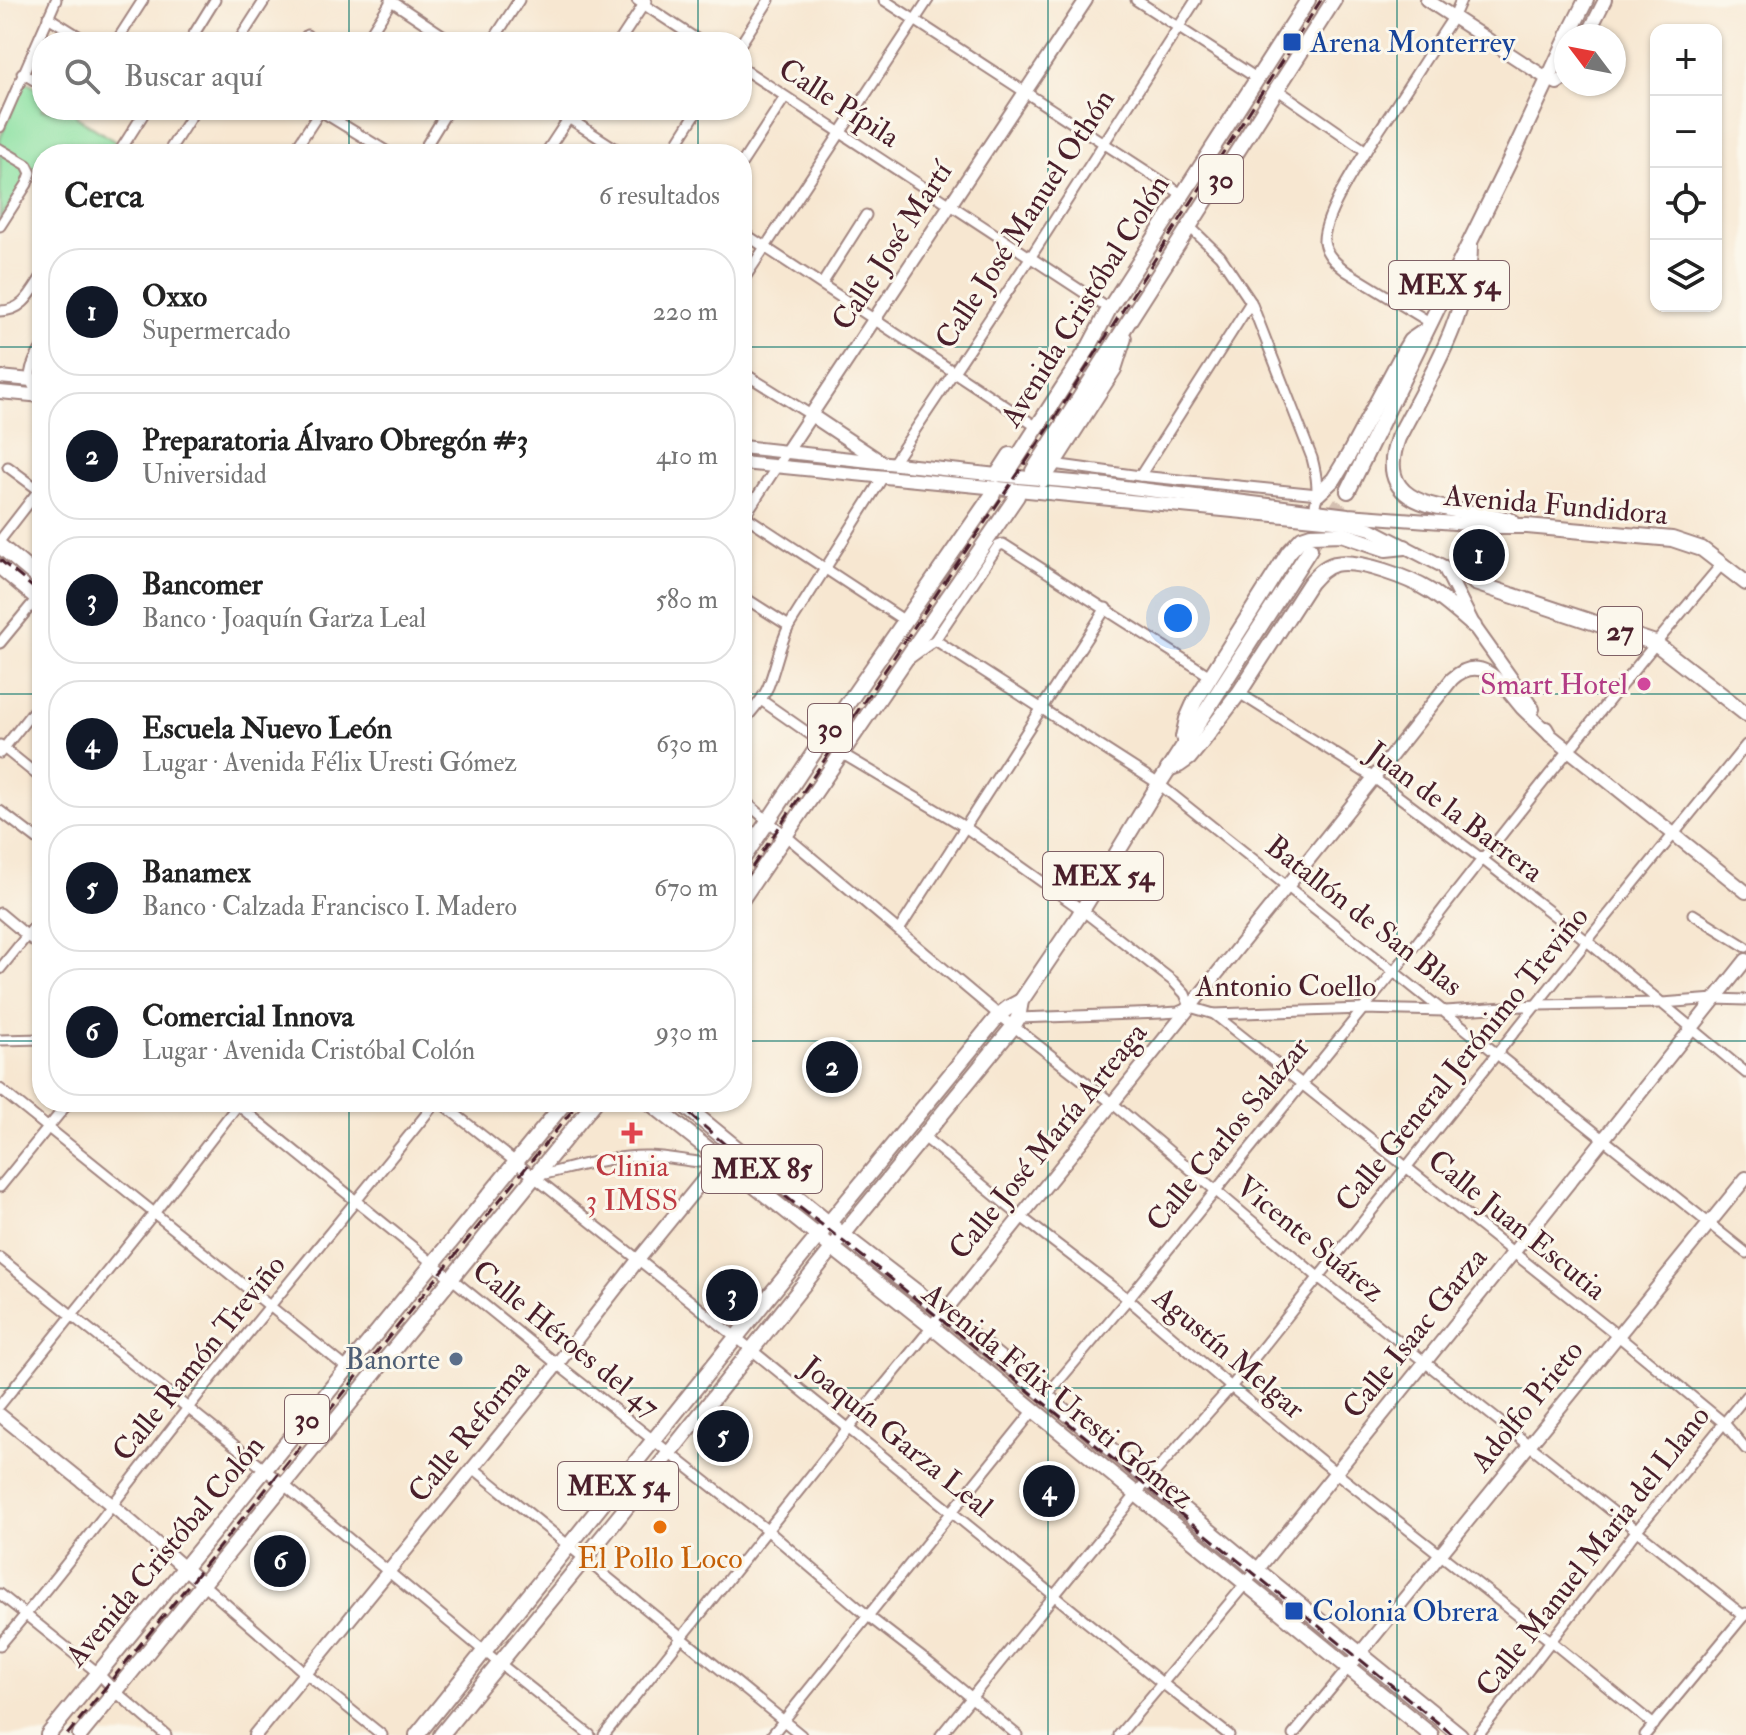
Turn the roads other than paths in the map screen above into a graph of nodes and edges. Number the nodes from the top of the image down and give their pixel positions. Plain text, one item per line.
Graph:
1 (56, 0) edge
2 (215, 0) edge
3 (391, 0) edge
4 (519, 0) edge
5 (769, 0) edge
6 (884, 0) edge
7 (928, 0) edge
8 (1086, 0) edge
9 (1136, 0) edge
10 (1196, 0) edge
11 (1308, 0) edge
12 (1334, 0) edge
13 (1427, 0) edge
14 (1461, 0) edge
15 (1586, 0) edge
16 (1605, 0) edge
17 (140, 1) edge
18 (263, 1) edge
19 (642, 1) edge
20 (1454, 16) junction
21 (48, 17) junction
22 (915, 20) junction
23 (1574, 24) edge
24 (1593, 24) edge
25 (1178, 28) junction
26 (41, 32) edge
27 (72, 32) edge
28 (122, 32) edge
29 (195, 32) edge
30 (244, 32) edge
31 (371, 32) edge
32 (438, 32) edge
33 (498, 32) edge
34 (625, 32) edge
35 (687, 32) edge
36 (748, 32) edge
37 (32, 51) edge
38 (1554, 66) edge
39 (22, 73) junction
40 (752, 75) edge
41 (32, 79) edge
42 (1258, 79) junction
43 (1548, 79) junction
44 (1554, 82) edge
45 (1278, 90) junction
46 (1025, 92) junction
47 (785, 97) junction
48 (140, 120) edge
49 (189, 120) edge
50 (314, 120) edge
51 (336, 120) edge
52 (442, 120) edge
53 (567, 120) edge
54 (579, 120) edge
55 (692, 120) edge
56 (0, 127) edge
57 (840, 133) junction
58 (124, 144) edge
59 (175, 144) edge
60 (298, 144) edge
61 (375, 144) edge
62 (427, 144) edge
63 (552, 144) edge
64 (611, 144) edge
65 (676, 144) edge
66 (1104, 144) junction
67 (752, 148) edge
68 (0, 149) edge
69 (1366, 151) junction
70 (1183, 195) junction
71 (950, 204) junction
72 (866, 215) dead end
73 (0, 226) edge
74 (1190, 227) junction
75 (1470, 238) junction
76 (752, 239) edge
77 (765, 247) junction
78 (1030, 258) junction
79 (752, 267) edge
80 (822, 284) junction
81 (32, 292) edge
82 (1251, 302) junction
83 (1109, 309) junction
84 (0, 311) edge
85 (875, 319) junction
86 (1129, 323) junction
87 (1429, 326) junction
88 (954, 371) junction
89 (0, 377) edge
90 (752, 378) edge
91 (32, 380) edge
92 (0, 392) edge
93 (32, 396) edge
94 (811, 415) junction
95 (1031, 423) junction
96 (752, 448) edge
97 (787, 451) junction
98 (888, 463) junction
99 (752, 464) edge
100 (1053, 464) junction
101 (776, 466) junction
102 (8, 467) dead end
103 (1038, 475) junction
104 (1140, 476) junction
105 (883, 477) junction
106 (997, 481) junction
107 (32, 483) edge
108 (1348, 491) tunnel mouth
109 (1318, 494) junction
110 (1017, 496) dead end
111 (32, 498) edge
112 (752, 503) edge
113 (1314, 510) junction
114 (752, 523) edge
115 (1495, 526) junction
116 (1527, 526) junction
117 (0, 539) edge
118 (0, 546) edge
119 (1405, 547) junction
120 (1310, 549) tunnel mouth
121 (1722, 564) junction
122 (0, 567) edge
123 (1444, 567) junction
124 (32, 569) edge
125 (825, 569) junction
126 (32, 571) edge
127 (0, 576) edge
128 (1475, 583) junction
129 (1746, 583) edge
130 (32, 596) edge
131 (32, 600) edge
132 (752, 602) edge
133 (1106, 608) junction
134 (32, 612) edge
135 (906, 620) junction
136 (789, 626) junction
137 (1474, 626) junction
138 (935, 640) junction
139 (0, 643) edge
140 (1655, 643) junction
141 (902, 664) junction
142 (1210, 676) junction
143 (1239, 693) junction
144 (761, 700) junction
145 (1042, 709) junction
146 (752, 710) edge
147 (32, 712) edge
148 (1746, 714) edge
149 (1550, 735) junction
150 (821, 742) junction
151 (1746, 745) edge
152 (1, 748) edge
153 (1180, 749) junction
154 (1570, 750) junction
155 (841, 753) junction
156 (1168, 770) junction
157 (32, 771) edge
158 (1374, 778) junction
159 (1159, 784) junction
160 (752, 807) edge
161 (0, 811) edge
162 (769, 821) junction
163 (965, 827) junction
164 (1674, 834) junction
165 (32, 835) edge
166 (785, 836) junction
167 (752, 846) edge
168 (1482, 859) junction
169 (752, 884) edge
170 (1288, 887) junction
171 (1746, 892) edge
172 (1082, 910) junction
173 (0, 913) edge
174 (1693, 914) dead end
175 (32, 929) edge
176 (899, 930) junction
177 (27, 935) junction
178 (32, 939) edge
179 (1587, 941) junction
180 (1746, 947) edge
181 (1746, 960) edge
182 (0, 969) edge
183 (1396, 971) junction
184 (1715, 999) junction
185 (1746, 1000) edge
186 (1021, 1001) junction
187 (1662, 1003) junction
188 (1537, 1005) junction
189 (1190, 1007) junction
190 (1363, 1009) junction
191 (1445, 1011) junction
192 (1214, 1014) junction
193 (999, 1015) junction
194 (1016, 1023) junction
195 (1692, 1027) junction
196 (32, 1039) edge
197 (0, 1040) edge
198 (1499, 1054) junction
199 (1746, 1073) edge
200 (1303, 1084) junction
201 (0, 1089) edge
202 (1112, 1103) junction
203 (61, 1112) edge
204 (230, 1112) edge
205 (248, 1112) edge
206 (430, 1112) edge
207 (451, 1112) edge
208 (557, 1112) edge
209 (587, 1112) edge
210 (662, 1112) edge
211 (692, 1112) edge
212 (49, 1127) junction
213 (924, 1137) junction
214 (1604, 1139) junction
215 (720, 1157) junction
216 (516, 1163) junction
217 (1406, 1167) junction
218 (533, 1177) junction
219 (1746, 1178) edge
220 (0, 1187) edge
221 (1214, 1191) junction
222 (357, 1202) junction
223 (155, 1212) junction
224 (1020, 1216) junction
225 (1709, 1223) junction
226 (829, 1224) junction
227 (843, 1235) junction
228 (818, 1236) junction
229 (833, 1248) junction
230 (1513, 1253) junction
231 (1746, 1253) edge
232 (0, 1258) edge
233 (638, 1260) junction
234 (433, 1264) junction
235 (1318, 1277) junction
236 (451, 1278) junction
237 (1128, 1299) junction
238 (269, 1306) junction
239 (944, 1313) junction
240 (71, 1316) junction
241 (932, 1327) junction
242 (1617, 1335) junction
243 (737, 1338) junction
244 (752, 1350) junction
245 (1424, 1362) junction
246 (557, 1364) junction
247 (348, 1369) junction
248 (1231, 1387) junction
249 (1046, 1396) junction
250 (1746, 1396) edge
251 (0, 1405) edge
252 (187, 1409) junction
253 (1034, 1410) junction
254 (0, 1415) edge
255 (1724, 1423) junction
256 (848, 1429) junction
257 (655, 1441) junction
258 (1529, 1445) junction
259 (1746, 1449) edge
260 (670, 1453) junction
261 (472, 1467) junction
262 (266, 1470) junction
263 (1335, 1472) junction
264 (1148, 1480) junction
265 (283, 1484) junction
266 (1137, 1494) junction
267 (113, 1506) junction
268 (952, 1512) junction
269 (767, 1530) junction
270 (1637, 1530) junction
271 (570, 1547) junction
272 (1440, 1555) junction
273 (584, 1559) junction
274 (185, 1568) junction
275 (1257, 1570) junction
276 (389, 1571) junction
277 (1246, 1583) junction
278 (204, 1585) junction
279 (0, 1594) edge
280 (1054, 1596) junction
281 (1745, 1614) edge
282 (26, 1615) junction
283 (868, 1616) junction
284 (681, 1638) junction
285 (1552, 1642) junction
286 (0, 1645) edge
287 (484, 1651) junction
288 (1360, 1653) junction
289 (500, 1664) junction
290 (1349, 1667) junction
291 (98, 1673) junction
292 (305, 1673) junction
293 (1162, 1683) junction
294 (116, 1692) junction
295 (971, 1698) junction
296 (783, 1721) junction
297 (1654, 1725) junction
298 (48, 1735) edge
299 (80, 1735) edge
300 (166, 1735) edge
301 (255, 1735) edge
302 (382, 1735) edge
303 (417, 1735) edge
304 (441, 1735) edge
305 (590, 1735) edge
306 (604, 1735) edge
307 (772, 1735) edge
308 (801, 1735) edge
309 (941, 1735) edge
310 (1017, 1735) edge
311 (1119, 1735) edge
312 (1229, 1735) edge
313 (1293, 1735) edge
314 (1431, 1735) edge
315 (1460, 1735) edge
316 (1478, 1735) edge
317 (1645, 1735) edge

1 - 21 street
2 - 29 street
3 - 31 street
3 - 32 street
4 - 33 street
5 - 36 street
6 - 22 street
7 - 22 street
8 - 46 street, Calle José Martí
9 - 25 street
10 - 25 street, Calle José Manuel Othón
11 - 42 main road, Avenida Cristóbal Colón / 30
12 - 45 main road, Avenida Cristóbal Colón / 30
13 - 20 street
14 - 20 street
15 - 23 main road, MEX 54
16 - 24 street
17 - 28 street
18 - 30 street
19 - 34 street
19 - 35 street
20 - 43 street
20 - 69 street
21 - 26 street
21 - 27 street
22 - 46 street
22 - 57 street
25 - 42 street
25 - 66 street, Calle José Manuel Othón
37 - 39 street
38 - 43 main road, MEX 54
39 - 41 street
39 - 56 street
40 - 47 street, Calle Pípila
42 - 70 main road, Avenida Cristóbal Colón / 30
43 - 44 street
43 - 75 main road, MEX 54
45 - 69 street
45 - 74 main road, Avenida Cristóbal Colón / 30
46 - 66 street
46 - 71 street, Calle José Martí
47 - 57 street, Calle Pípila
47 - 67 street
48 - 58 street
49 - 59 street
50 - 60 street
51 - 61 street
52 - 62 street
53 - 63 street
54 - 64 street
55 - 65 street
57 - 71 street, Calle Pípila
57 - 77 street
66 - 70 street
66 - 78 street, Calle José Manuel Othón
68 - 73 street
69 - 87 street
70 - 74 main road
70 - 83 main road, Avenida Cristóbal Colón / 30
71 - 78 street, Calle Pípila
71 - 85 street, Calle José Martí
72 - 80 street
74 - 82 street
74 - 86 main road, Avenida Cristóbal Colón / 30
75 - 87 main road, MEX 54
75 - 116 main road
76 - 77 street
77 - 79 street
77 - 80 street
78 - 83 street, Calle Pípila
78 - 88 street, Calle José Manuel Othón
80 - 85 street
81 - 84 street
82 - 104 street
82 - 109 street
83 - 95 main road
83 - 106 main road, Avenida Cristóbal Colón / 30
85 - 88 street
85 - 94 street, Calle José Martí
86 - 100 main road
86 - 103 main road, Avenida Cristóbal Colón / 30
87 - 108 main road, MEX 54
87 - 109 main road
88 - 95 street
88 - 98 street, Calle José Manuel Othón
89 - 91 street
90 - 94 street
92 - 93 street
94 - 97 street, Calle José Martí
94 - 98 street
95 - 106 main road
96 - 97 street, 27
97 - 98 street, 27
97 - 101 street, Calle José Martí
98 - 106 street, 27
99 - 101 street, 27
100 - 103 main road
100 - 104 street
101 - 105 street, 27
101 - 112 street, Calle José Martí
102 - 107 street
103 - 106 street, 27
103 - 113 street, 27
104 - 109 street
105 - 106 street, 27
105 - 125 street
106 - 119 street, 27
106 - 135 main road, Avenida Cristóbal Colón / 30
109 - 113 street
110 - 141 main road, 30
111 - 117 street
113 - 115 street, Avenida Fundidora / 27
114 - 125 street
115 - 116 main road, Avenida Fundidora / 27
115 - 128 main road
116 - 121 main road, Avenida Fundidora / 27
117 - 124 street
118 - 126 main road
119 - 123 street, 27
119 - 142 main road
120 - 153 main road, MEX 54
121 - 129 main road, Avenida Fundidora / 27
121 - 140 street, Calle Carlos Salazar
122 - 130 main road
123 - 128 street, 27
123 - 137 street
125 - 135 street
125 - 136 street
127 - 131 street
128 - 140 main road, 27
132 - 136 street
133 - 138 street
133 - 142 street
133 - 145 street
134 - 139 street
135 - 150 main road, Avenida Cristóbal Colón / 30
136 - 144 street
137 - 143 main road
137 - 149 street
138 - 141 street
138 - 145 street, Batallón de San Blas
140 - 148 main road, 27
140 - 154 street, Calle Carlos Salazar
141 - 155 main road, 30
142 - 153 main road
143 - 156 main road
143 - 158 street, Juan de la Barrera
144 - 146 street
144 - 150 street
145 - 159 street, Batallón de San Blas
145 - 163 street
147 - 152 street
149 - 154 street
149 - 158 street, Calle José María Arteaga
150 - 155 street
150 - 162 main road, Avenida Cristóbal Colón / 30
151 - 164 street, Calle General Jerónimo Treviño
152 - 157 street
153 - 156 main road, MEX 54
154 - 164 street
154 - 168 street, Calle Carlos Salazar
155 - 163 street
155 - 166 main road, 30
156 - 159 main road, MEX 54
158 - 168 street, Juan de la Barrera
158 - 170 street, Calle José María Arteaga
159 - 170 street, Batallón de San Blas
159 - 172 main road, MEX 54
160 - 162 street, Vicente Suárez
161 - 165 street
162 - 166 street, Vicente Suárez
162 - 167 main road, Avenida Cristóbal Colón / 30
163 - 172 street
163 - 176 street
164 - 171 street
164 - 179 street, Calle General Jerónimo Treviño
166 - 169 main road, 30
166 - 176 street, Vicente Suárez
168 - 179 street, Juan de la Barrera
168 - 183 street, Calle Carlos Salazar
170 - 183 street, Batallón de San Blas
170 - 189 street, Calle José María Arteaga
172 - 186 main road, MEX 54
172 - 189 street
173 - 177 street
174 - 180 street
175 - 177 street
176 - 193 street, Vicente Suárez
177 - 178 street
177 - 182 street
179 - 187 street, Juan de la Barrera
179 - 188 street, Calle General Jerónimo Treviño
181 - 184 street, Calle Isaac Garza
183 - 190 street, Calle Carlos Salazar
183 - 191 street, Batallón de San Blas
184 - 185 street, Antonio Coello
184 - 187 street, Antonio Coello
184 - 195 street, Calle Isaac Garza
186 - 193 main road, MEX 54
186 - 194 main road, MEX 54
187 - 188 street, Antonio Coello
187 - 195 street, Juan de la Barrera
188 - 191 street, Antonio Coello
188 - 198 street, Calle General Jerónimo Treviño
189 - 192 street, Antonio Coello
189 - 194 street, Antonio Coello
189 - 202 street, Calle José María Arteaga
190 - 191 street, Antonio Coello
190 - 192 street, Antonio Coello
190 - 200 street, Calle Carlos Salazar
191 - 198 street, Batallón de San Blas
192 - 200 street, Calle Juan Escutia
193 - 194 street, Vicente Suárez
193 - 226 main road, MEX 54
194 - 202 street, Vicente Suárez
194 - 213 main road, MEX 54
195 - 199 street, Juan de la Barrera
195 - 214 street, Calle Isaac Garza
196 - 197 street
198 - 214 street, Batallón de San Blas
198 - 217 street, Calle General Jerónimo Treviño
200 - 217 street, Calle Juan Escutia
200 - 221 street, Calle Carlos Salazar
201 - 212 street
202 - 221 street, Vicente Suárez
202 - 224 street, Calle José María Arteaga
203 - 212 street
204 - 223 street
205 - 222 street, Calle Héroes del 47
206 - 222 street, Calle Ramón Treviño
207 - 216 street, Joaquín Garza Leal
208 - 216 main road, Avenida Cristóbal Colón / 30
209 - 218 main road, Avenida Cristóbal Colón / 30
210 - 215 main road, Avenida Félix Uresti Gómez / MEX 85
211 - 226 main road, Avenida Félix Uresti Gómez / MEX 85
212 - 220 street
212 - 223 street
213 - 224 street, Agustín Melgar
213 - 227 main road, MEX 54
214 - 225 street, Batallón de San Blas
214 - 230 street, Calle Isaac Garza
215 - 218 street
215 - 228 main road, Avenida Félix Uresti Gómez / MEX 85
215 - 233 street, Calle Reforma
216 - 218 street, Joaquín Garza Leal
216 - 234 main road, Avenida Cristóbal Colón / 30
217 - 230 street, Calle Juan Escutia
217 - 235 street, Calle General Jerónimo Treviño
218 - 233 street, Joaquín Garza Leal
218 - 236 main road, Avenida Cristóbal Colón / 30
219 - 225 street, Adolfo Prieto
221 - 235 street, Vicente Suárez
221 - 237 street, Calle Carlos Salazar
222 - 234 street, Calle Héroes del 47
222 - 238 street, Calle Ramón Treviño
223 - 238 street
223 - 240 street
224 - 237 street, Agustín Melgar
224 - 239 street, Calle José María Arteaga
225 - 231 street, Batallón de San Blas
225 - 242 street, Adolfo Prieto
226 - 227 main road, Avenida Félix Uresti Gómez / MEX 85
226 - 228 main road, MEX 54
227 - 229 main road, MEX 54
227 - 239 main road, Avenida Félix Uresti Gómez / MEX 85
228 - 229 main road, Avenida Félix Uresti Gómez
228 - 243 main road, MEX 54
229 - 241 main road, Avenida Félix Uresti Gómez
229 - 244 main road, MEX 54
230 - 242 street, Calle Juan Escutia
230 - 245 street, Calle Isaac Garza
232 - 240 street
233 - 243 street, Joaquín Garza Leal
233 - 246 street, Calle Reforma
234 - 236 street, Calle Héroes del 47
234 - 247 main road, Avenida Cristóbal Colón / 30
235 - 245 street, Vicente Suárez
235 - 248 street, Calle General Jerónimo Treviño
236 - 246 street, Calle Héroes del 47
236 - 265 main road, Avenida Cristóbal Colón / 30
237 - 248 street, Agustín Melgar
237 - 249 street, Calle Carlos Salazar
238 - 247 street
238 - 252 street, Calle Ramón Treviño
239 - 241 street, Calle José María Arteaga
239 - 249 main road, Avenida Félix Uresti Gómez
240 - 251 street
240 - 252 street
241 - 253 main road, Avenida Félix Uresti Gómez
241 - 256 street, Calle José María Arteaga
242 - 255 street, Calle Juan Escutia
242 - 258 street, Adolfo Prieto
243 - 244 street, Joaquín Garza Leal
243 - 257 main road, MEX 54
244 - 256 street, Joaquín Garza Leal
244 - 260 main road, MEX 54
245 - 258 street, Vicente Suárez
245 - 263 street, Calle Isaac Garza
246 - 257 street, Calle Héroes del 47
246 - 261 street, Calle Reforma
247 - 262 main road, Avenida Cristóbal Colón / 30
248 - 263 street, Agustín Melgar
248 - 264 street, Calle General Jerónimo Treviño
249 - 253 street, Calle Carlos Salazar
249 - 264 main road, Avenida Félix Uresti Gómez
250 - 255 street, Calle Manuel Maria del Llano
252 - 262 street
252 - 267 street, Calle Ramón Treviño
253 - 266 main road, Avenida Félix Uresti Gómez
253 - 268 street, Calle Carlos Salazar
254 - 267 street
255 - 259 street, Calle Juan Escutia
255 - 270 street, Calle Manuel Maria del Llano
256 - 268 street, Joaquín Garza Leal
256 - 269 street, Calle José María Arteaga
257 - 260 street, Calle Héroes del 47
257 - 271 main road, MEX 54
258 - 270 street, Vicente Suárez
258 - 272 street, Adolfo Prieto
260 - 269 street, Calle Héroes del 47
260 - 273 main road, MEX 54
261 - 271 street
261 - 276 street, Calle Reforma
262 - 265 street
262 - 274 main road, Avenida Cristóbal Colón / 30
263 - 272 street, Agustín Melgar
263 - 275 street, Calle Isaac Garza
264 - 266 street, Calle General Jerónimo Treviño
264 - 275 main road, Avenida Félix Uresti Gómez
265 - 276 street
265 - 278 main road, Avenida Cristóbal Colón / 30
266 - 277 main road, Avenida Félix Uresti Gómez
266 - 280 street, Calle General Jerónimo Treviño
267 - 274 street
267 - 282 street, Calle Ramón Treviño
268 - 280 street, Joaquín Garza Leal
268 - 283 street, Calle Carlos Salazar
269 - 283 street, Calle Héroes del 47
269 - 284 street, Calle José María Arteaga
270 - 281 street, Vicente Suárez
270 - 285 street, Calle Manuel Maria del Llano
271 - 273 street
271 - 287 main road, MEX 54
272 - 285 street, Agustín Melgar
272 - 288 street, Adolfo Prieto
273 - 284 street
273 - 289 main road, MEX 54
274 - 278 street
274 - 291 main road, Avenida Cristóbal Colón / 30
275 - 277 street, Calle Isaac Garza
275 - 288 main road, Avenida Félix Uresti Gómez
276 - 287 street
276 - 292 street, Calle Reforma
277 - 290 main road, Avenida Félix Uresti Gómez
277 - 293 street, Calle Isaac Garza
278 - 292 street
278 - 294 main road, Avenida Cristóbal Colón / 30
279 - 282 street
280 - 293 street, Joaquín Garza Leal
280 - 295 street, Calle General Jerónimo Treviño
281 - 297 street
282 - 286 street, Calle Ramón Treviño
282 - 291 street
283 - 295 street, Calle Héroes del 47
283 - 296 street, Calle Carlos Salazar
284 - 296 street
284 - 306 street, Calle José María Arteaga
285 - 297 street, Agustín Melgar
285 - 316 street, Calle Manuel Maria del Llano
287 - 289 street
287 - 303 main road, MEX 54
288 - 290 street, Adolfo Prieto
288 - 315 main road, Avenida Félix Uresti Gómez
289 - 304 main road, MEX 54
289 - 305 street
290 - 313 street
290 - 314 main road, Avenida Félix Uresti Gómez
291 - 294 street
291 - 298 main road, Avenida Cristóbal Colón / 30
292 - 301 street, Calle Reforma
292 - 302 street
293 - 311 street, Calle Isaac Garza
293 - 312 street, Joaquín Garza Leal
294 - 299 main road, Avenida Cristóbal Colón / 30
294 - 300 street
295 - 309 street, Calle General Jerónimo Treviño
295 - 310 street, Calle Héroes del 47
296 - 307 street, Calle Carlos Salazar
296 - 308 street
297 - 317 street

